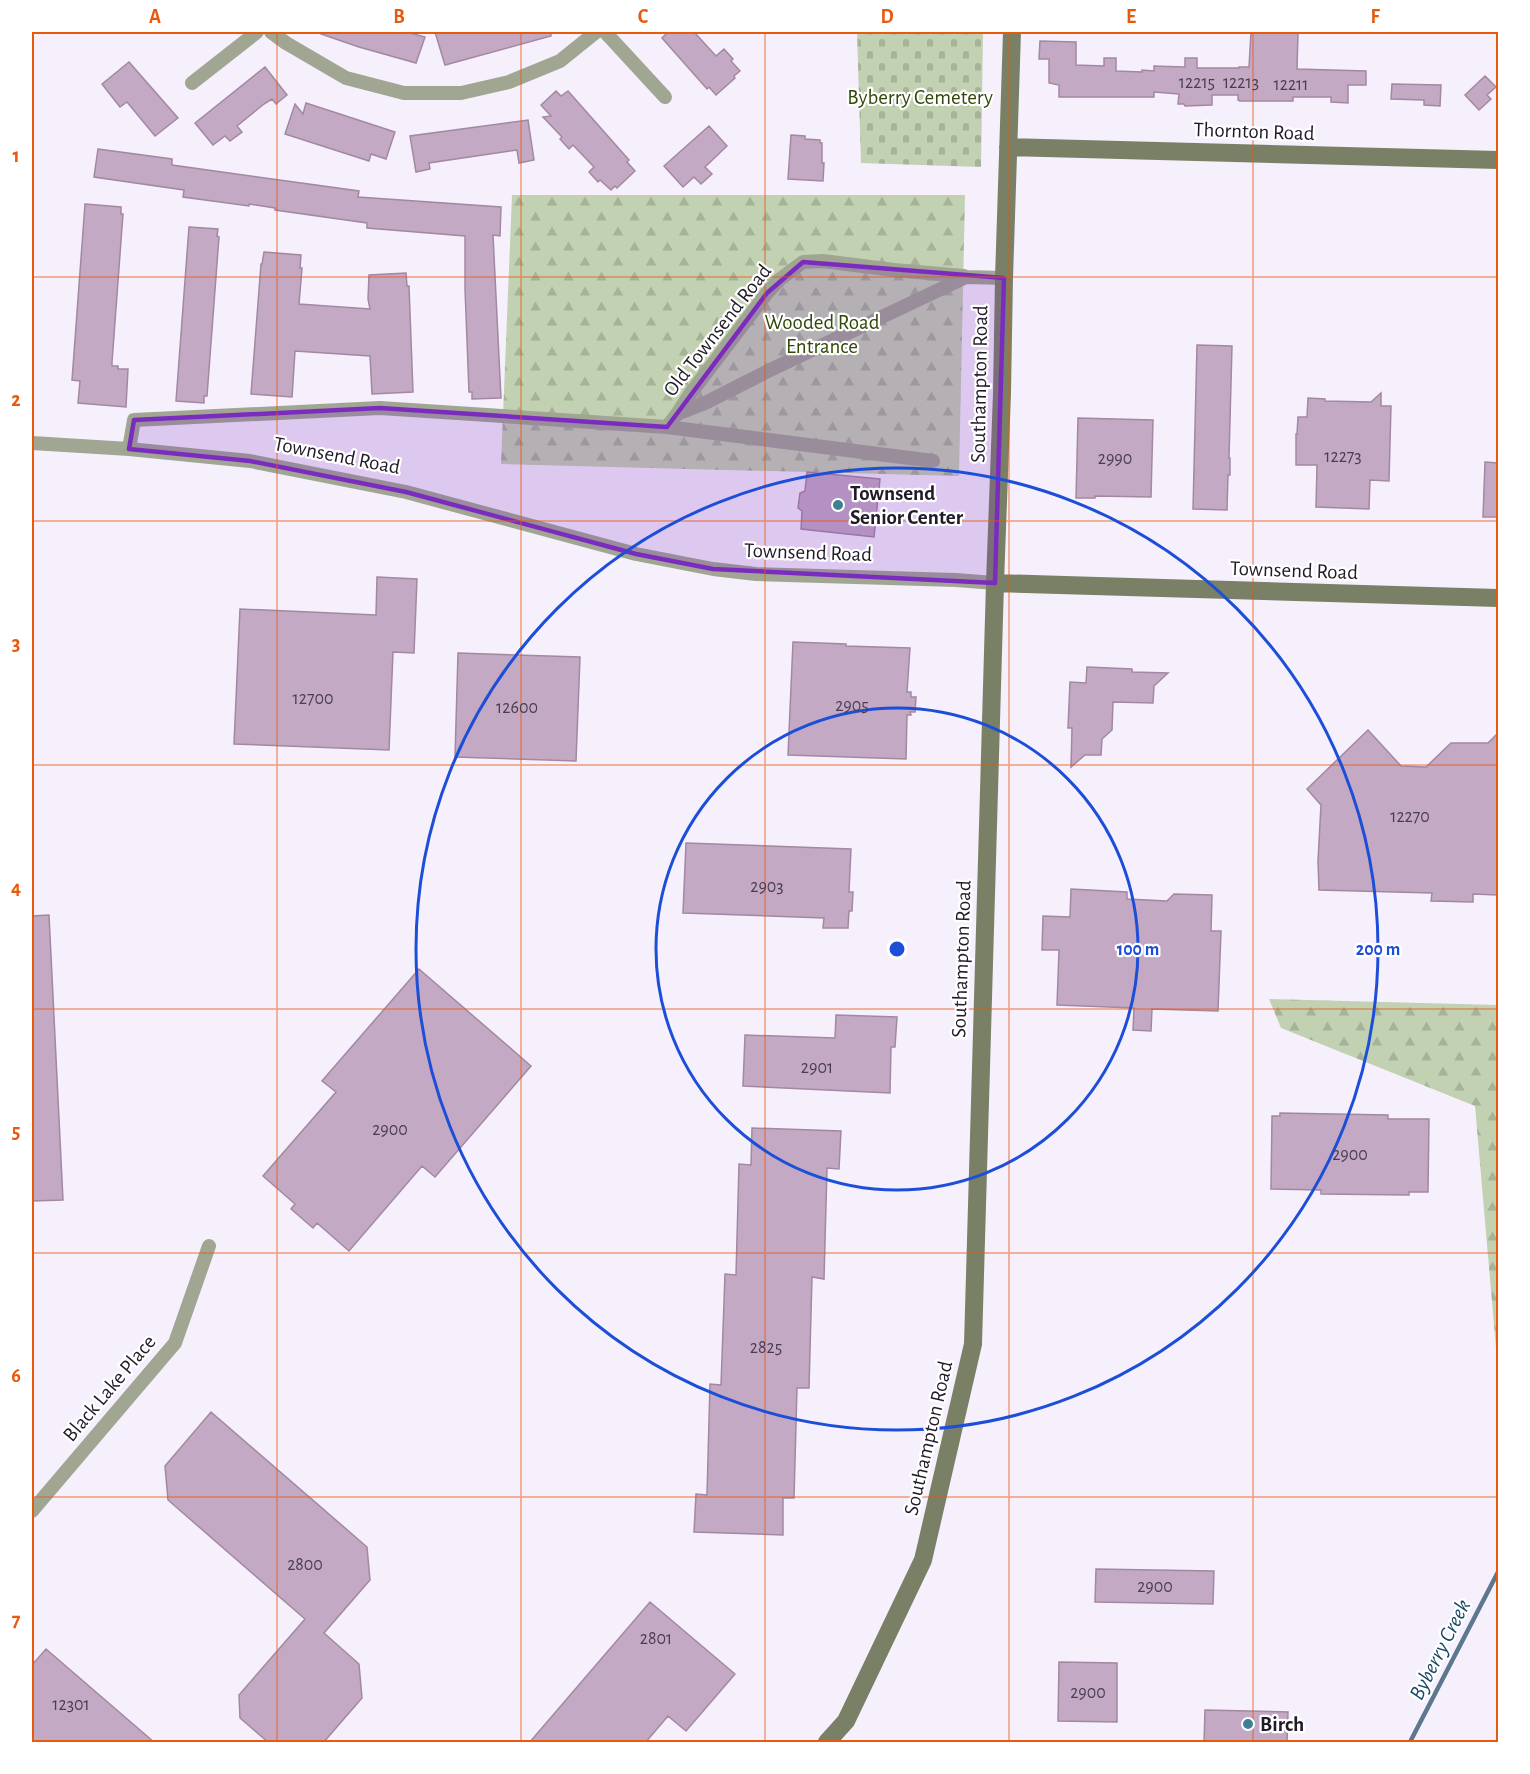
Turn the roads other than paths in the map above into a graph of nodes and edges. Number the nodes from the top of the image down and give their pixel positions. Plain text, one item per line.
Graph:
1 (257, 32) edge
2 (271, 32) edge
3 (596, 32) edge
4 (605, 32) edge
5 (1012, 32) edge
6 (192, 83) dead end
7 (665, 97) dead end
8 (1008, 147) junction
9 (1498, 160) edge
10 (966, 276) junction
11 (1004, 278) junction
12 (677, 414) junction
13 (667, 427) junction
14 (32, 443) edge
15 (129, 450) junction
16 (933, 461) dead end
17 (995, 583) junction
18 (1498, 598) edge
19 (208, 1246) dead end
20 (32, 1511) edge
21 (828, 1743) edge

1 - 6 street
2 - 3 street
4 - 7 street
5 - 8 street, Southampton Road
8 - 9 street, Thornton Road
8 - 11 street, Southampton Road
10 - 11 street, Old Townsend Road
10 - 12 street, Old Townsend Road
10 - 12 street, Old Townsend Road
11 - 17 street, Southampton Road
12 - 13 street, Old Townsend Road
13 - 15 street, Townsend Road
13 - 16 street, Townsend Road
14 - 15 street, Townsend Road
15 - 17 street, Townsend Road
17 - 18 street, Townsend Road
17 - 21 street, Southampton Road
19 - 20 street, Black Lake Place

